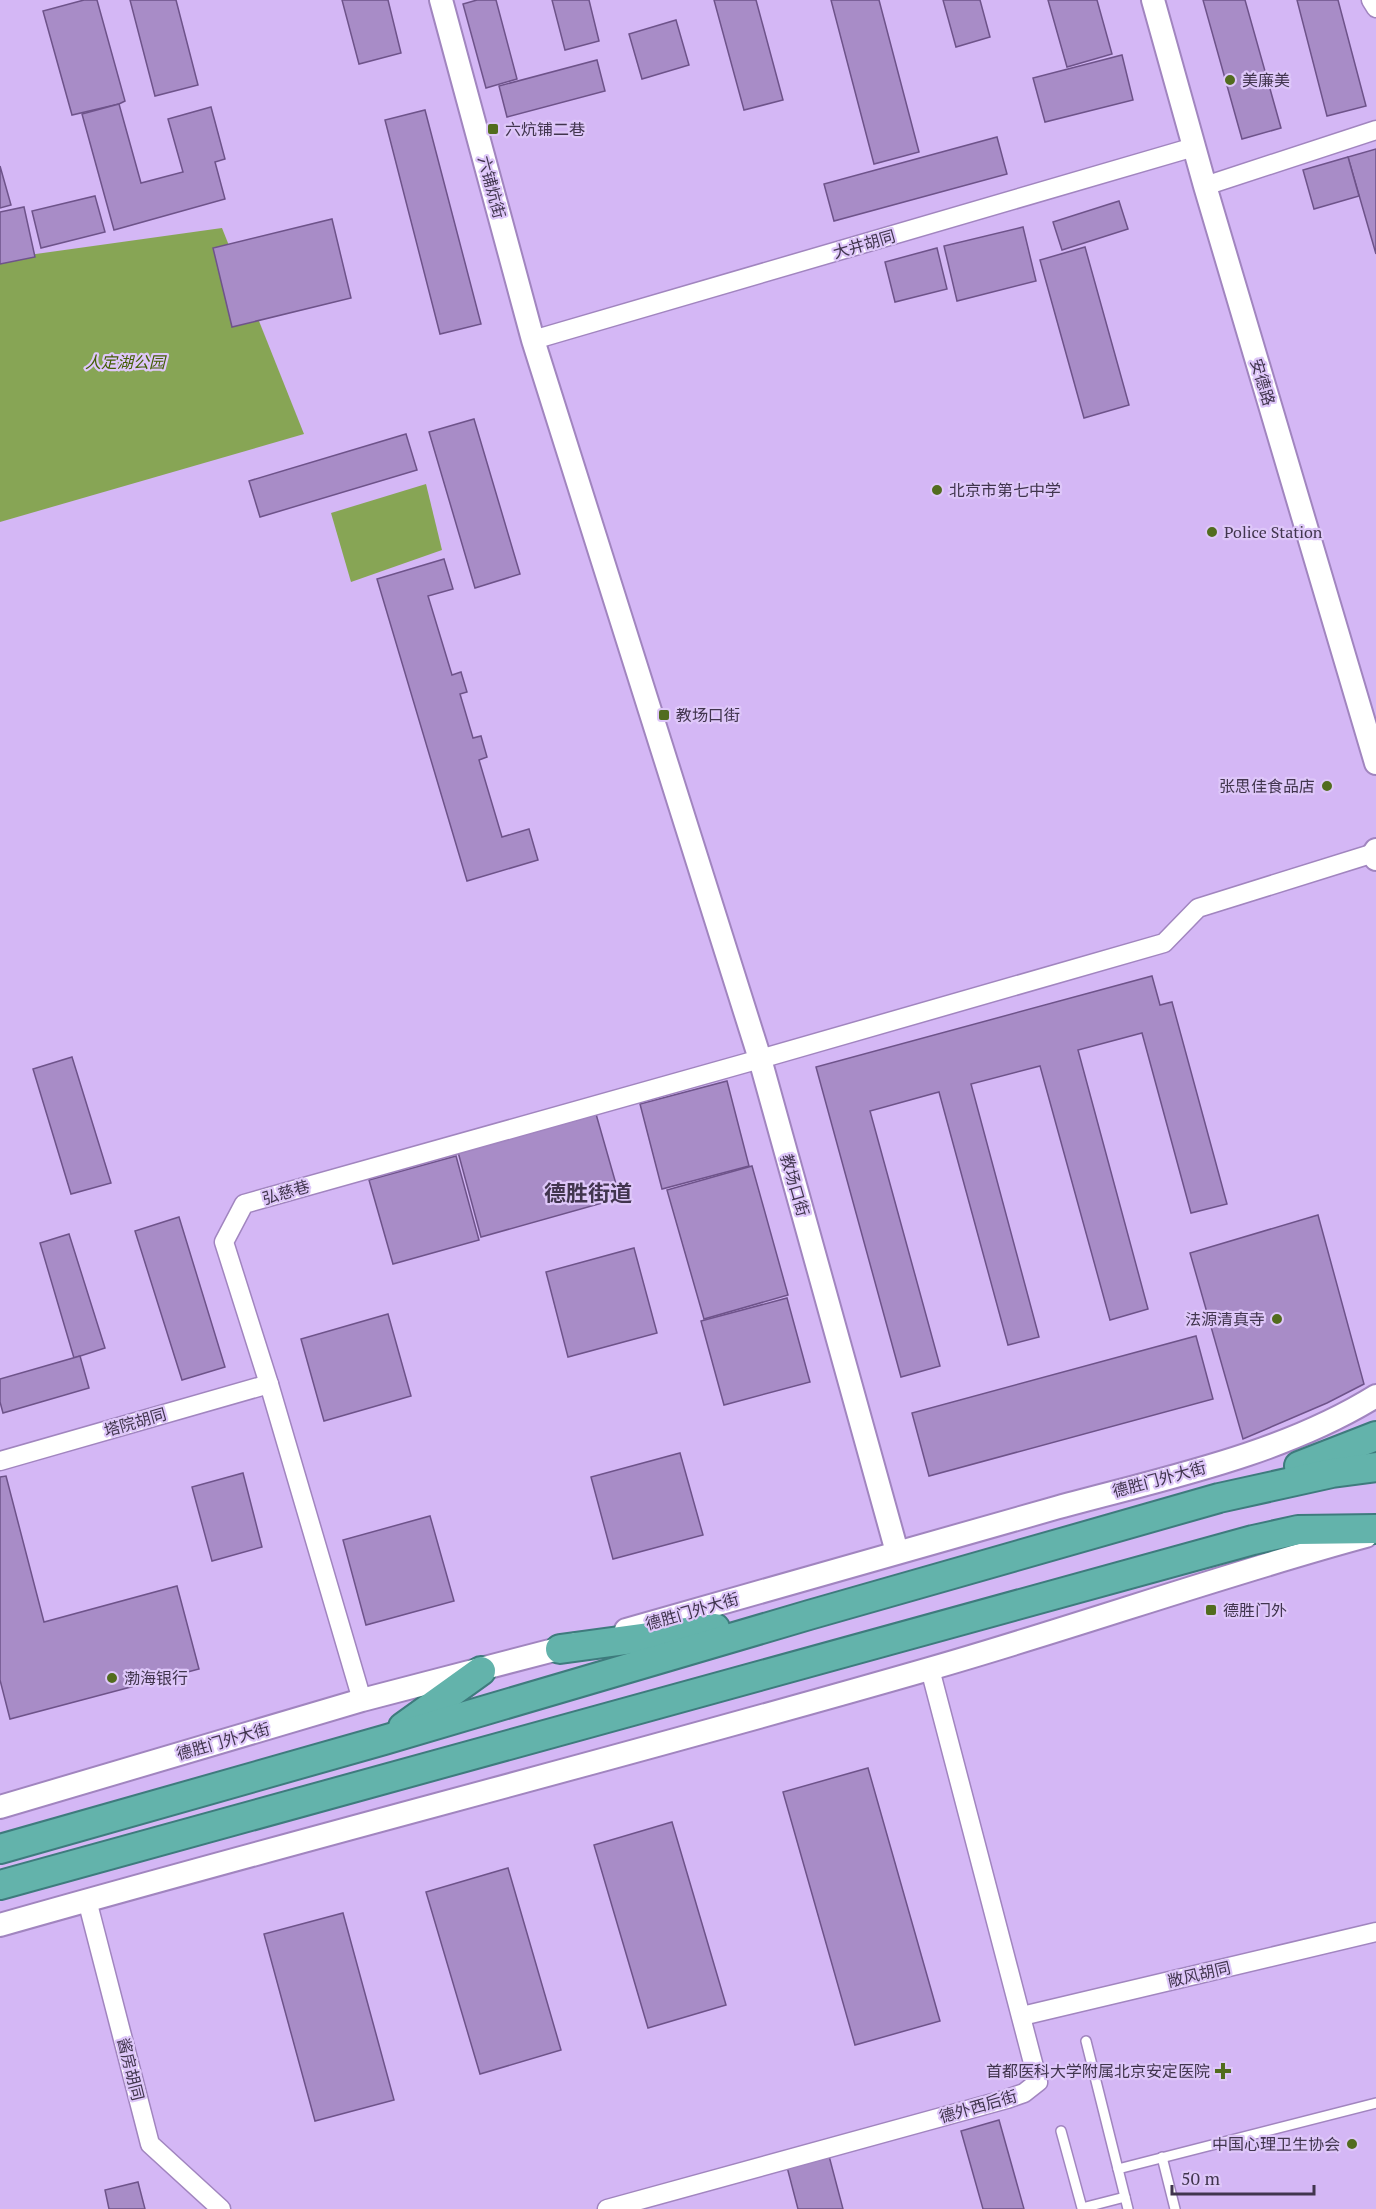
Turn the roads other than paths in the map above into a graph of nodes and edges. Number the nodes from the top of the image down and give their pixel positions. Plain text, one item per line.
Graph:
1 (441, 0) edge
2 (1152, 0) edge
3 (1371, 0) edge
4 (1376, 8) edge
5 (1376, 130) edge
6 (1194, 147) junction
7 (1205, 186) junction
8 (533, 340) junction
9 (1372, 735) edge
10 (1376, 763) edge
11 (1375, 854) edge
12 (760, 1059) junction
13 (270, 1384) junction
14 (1376, 1396) edge
15 (1376, 1436) edge
16 (0, 1461) edge
17 (1376, 1467) edge
18 (1219, 1498) junction
19 (1376, 1531) edge
20 (897, 1551) junction
21 (809, 1615) junction
22 (560, 1649) junction
23 (930, 1669) junction
24 (481, 1671) junction
25 (362, 1700) junction
26 (384, 1740) junction
27 (0, 1807) edge
28 (0, 1849) edge
29 (0, 1885) edge
30 (87, 1900) junction
31 (0, 1925) edge
32 (1376, 1932) edge
33 (1022, 2016) junction
34 (1086, 2041) dead end
35 (1376, 2103) edge
36 (1060, 2131) dead end
37 (1162, 2157) junction
38 (1118, 2169) junction
39 (1125, 2197) junction
40 (221, 2209) edge
41 (607, 2209) edge
42 (1128, 2209) edge
43 (1175, 2209) edge

1 - 8 street, 六铺炕街
2 - 6 street, 安德路
3 - 4 street
5 - 7 street
6 - 7 street, 安德路
6 - 8 street, 大井胡同
7 - 9 street, 安德路
8 - 12 street, 教场口街
9 - 10 street, 安德路
11 - 12 street, 弘慈巷
12 - 13 street, 弘慈巷
12 - 20 street, 教场口街
13 - 16 street, 塔院胡同
13 - 25 street, 弘慈巷
14 - 20 street, 德胜门外大街
15 - 18 highway
17 - 18 highway
18 - 21 highway, 德胜门外大街
19 - 23 street
19 - 29 highway
20 - 22 street, 德胜门外大街
21 - 22 highway
21 - 26 highway, 德胜门外大街
22 - 24 street, 德胜门外大街
23 - 30 street
23 - 33 street, 德外西后街
24 - 25 street, 德胜门外大街
24 - 26 highway
25 - 27 street, 德胜门外大街
26 - 28 highway, 德胜门外大街
30 - 31 street
30 - 40 street, 酱房胡同
32 - 33 street, 敞风胡同
33 - 41 street, 德外西后街
34 - 38 lane
35 - 37 lane
36 - 39 lane
37 - 38 lane
37 - 43 lane
38 - 39 lane
39 - 42 lane

